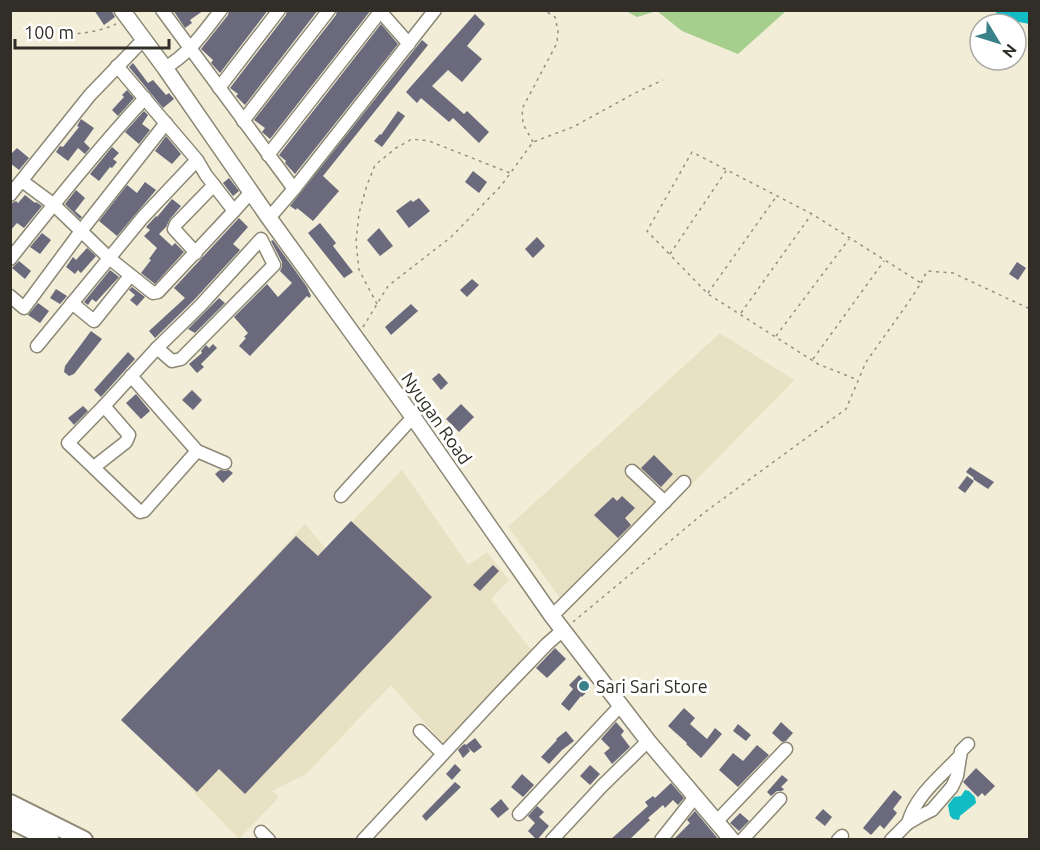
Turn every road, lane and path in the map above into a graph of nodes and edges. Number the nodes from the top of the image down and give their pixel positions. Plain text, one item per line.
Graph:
1 (162, 10) edge
2 (279, 10) edge
3 (329, 10) edge
4 (435, 10) edge
5 (544, 10) edge
6 (380, 11) edge
7 (216, 13) edge
8 (125, 15) edge
9 (70, 34) dead end
10 (143, 40) junction
11 (409, 44) junction
12 (190, 50) junction
13 (117, 66) junction
14 (165, 68) junction
15 (663, 80) dead end
16 (219, 88) junction
17 (145, 98) junction
18 (243, 121) junction
19 (166, 123) junction
20 (533, 142) junction
21 (268, 155) junction
22 (197, 159) junction
23 (727, 170) junction
24 (510, 173) junction
25 (22, 181) junction
26 (214, 185) junction
27 (294, 189) junction
28 (251, 192) junction
29 (10, 195) edge
30 (777, 196) junction
31 (54, 204) junction
32 (234, 211) junction
33 (812, 214) junction
34 (272, 221) junction
35 (81, 231) junction
36 (849, 238) junction
37 (261, 239) junction
38 (196, 253) junction
39 (669, 255) junction
40 (109, 258) junction
41 (10, 259) edge
42 (884, 260) junction
43 (130, 276) junction
44 (921, 283) junction
45 (708, 294) junction
46 (10, 296) edge
47 (72, 303) junction
48 (378, 304) junction
49 (1029, 309) edge
50 (740, 315) junction
51 (355, 337) junction
52 (775, 337) junction
53 (36, 346) dead end
54 (157, 348) junction
55 (812, 361) junction
56 (131, 376) junction
57 (858, 380) junction
58 (104, 406) junction
59 (412, 417) junction
60 (197, 451) junction
61 (225, 463) dead end
62 (93, 467) junction
63 (632, 471) dead end
64 (684, 482) dead end
65 (341, 496) dead end
66 (665, 502) junction
67 (552, 616) junction
68 (563, 630) junction
69 (621, 705) junction
70 (420, 731) dead end
71 (648, 741) junction
72 (968, 744) dead end
73 (786, 749) dead end
74 (443, 754) junction
75 (695, 797) junction
76 (780, 799) dead end
77 (10, 803) edge
78 (519, 814) dead end
79 (10, 820) edge
80 (716, 822) junction
81 (51, 840) edge
82 (84, 840) edge
83 (363, 840) edge
84 (552, 840) edge
85 (661, 840) edge
86 (732, 840) edge
87 (742, 840) edge
88 (891, 840) edge

1 - 12 street
2 - 16 street
3 - 18 street
4 - 11 street
5 - 20 path
6 - 11 street
6 - 21 street
7 - 12 street
8 - 9 path
8 - 10 main road, Nyugan Road
10 - 13 street
10 - 14 main road, Nyugan Road
11 - 27 street
12 - 14 street
12 - 16 street
13 - 17 street
13 - 25 street
14 - 28 main road, Nyugan Road
15 - 20 path
16 - 18 street
17 - 19 street
17 - 31 street
18 - 21 street
19 - 22 street
19 - 35 street
20 - 24 path
21 - 27 street
22 - 26 street
22 - 40 street
23 - 30 path
23 - 39 path
23 - 39 path
24 - 48 path
24 - 48 path
25 - 29 street
25 - 31 street
26 - 32 street
26 - 38 street
27 - 34 street
28 - 32 street
28 - 34 main road, Nyugan Road
30 - 33 path
30 - 45 path
31 - 35 street
31 - 41 street
32 - 38 street
33 - 36 path
33 - 50 path
34 - 37 street
34 - 51 main road, Nyugan Road
35 - 40 street
35 - 46 street
36 - 42 path
36 - 52 path
37 - 54 street
37 - 54 street
38 - 43 street
39 - 45 path
40 - 43 street
40 - 47 street
42 - 44 path
42 - 55 path
43 - 47 street
44 - 49 path
44 - 57 path
45 - 50 path
47 - 53 street
48 - 51 path
50 - 52 path
51 - 59 main road, Nyugan Road
52 - 55 path
54 - 56 street
55 - 57 path
56 - 58 street
56 - 60 street
57 - 68 path
58 - 62 street
58 - 62 street
59 - 65 street
59 - 67 main road, Nyugan Road
60 - 61 street
60 - 62 street
63 - 66 street
64 - 66 street
66 - 67 street
67 - 68 main road, Nyugan Road
68 - 69 main road, Nyugan Road
68 - 74 street
69 - 71 main road, Nyugan Road
69 - 78 street
70 - 74 street
71 - 75 main road, Nyugan Road
71 - 84 street
72 - 88 street
73 - 80 street
74 - 83 street
75 - 80 main road, Nyugan Road
75 - 85 street
76 - 87 street
77 - 82 highway
79 - 81 highway
80 - 86 main road, Nyugan Road

